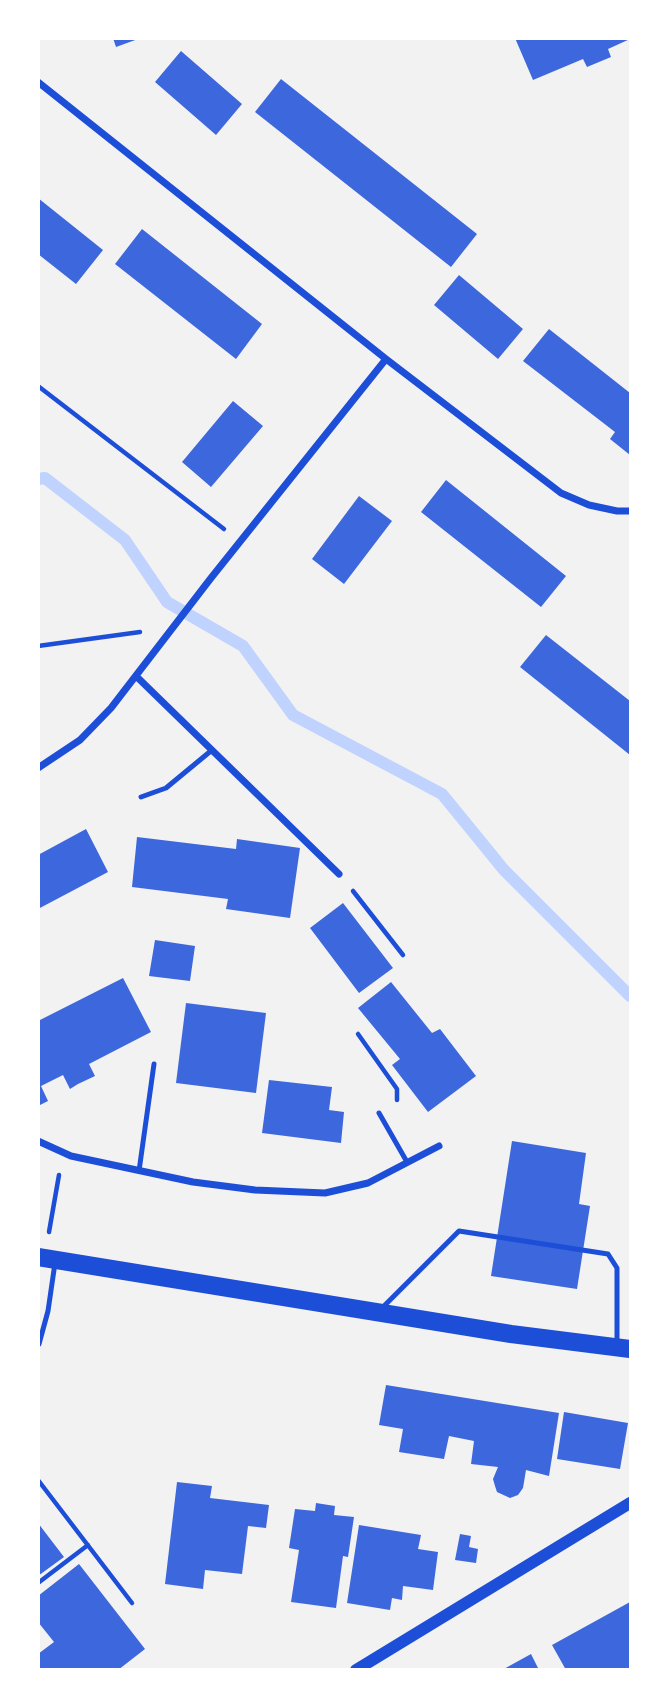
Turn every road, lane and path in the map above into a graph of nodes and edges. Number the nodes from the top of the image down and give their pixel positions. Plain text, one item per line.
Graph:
1 (38, 82) edge
2 (386, 359) junction
3 (38, 386) edge
4 (631, 510) edge
5 (241, 542) junction
6 (172, 628) junction
7 (38, 646) edge
8 (136, 676) junction
9 (212, 750) junction
10 (38, 768) edge
11 (141, 797) dead end
12 (339, 874) joint
13 (402, 955) dead end
14 (358, 1034) dead end
15 (154, 1064) dead end
16 (379, 1113) joint
17 (38, 1141) edge
18 (439, 1146) dead end
19 (407, 1162) junction
20 (139, 1171) junction
21 (59, 1177) dead end
22 (52, 1208) dead end
23 (47, 1259) edge
24 (378, 1312) junction
25 (39, 1344) edge
26 (624, 1348) edge
27 (38, 1479) edge
28 (631, 1503) edge
29 (88, 1545) junction
30 (38, 1584) edge
31 (132, 1603) dead end
32 (356, 1670) edge

1 - 2 street
2 - 4 street
2 - 5 street
3 - 5 path
5 - 6 street
6 - 7 path
6 - 8 street
8 - 9 street
8 - 10 street
9 - 11 lane
9 - 12 street
12 - 13 path
14 - 16 path
15 - 20 lane
16 - 19 lane
17 - 20 street
18 - 19 street
19 - 20 street
21 - 22 path
23 - 24 main road
23 - 25 lane
24 - 26 main road
24 - 26 lane
27 - 29 path
28 - 32 street
29 - 30 path
29 - 31 path

